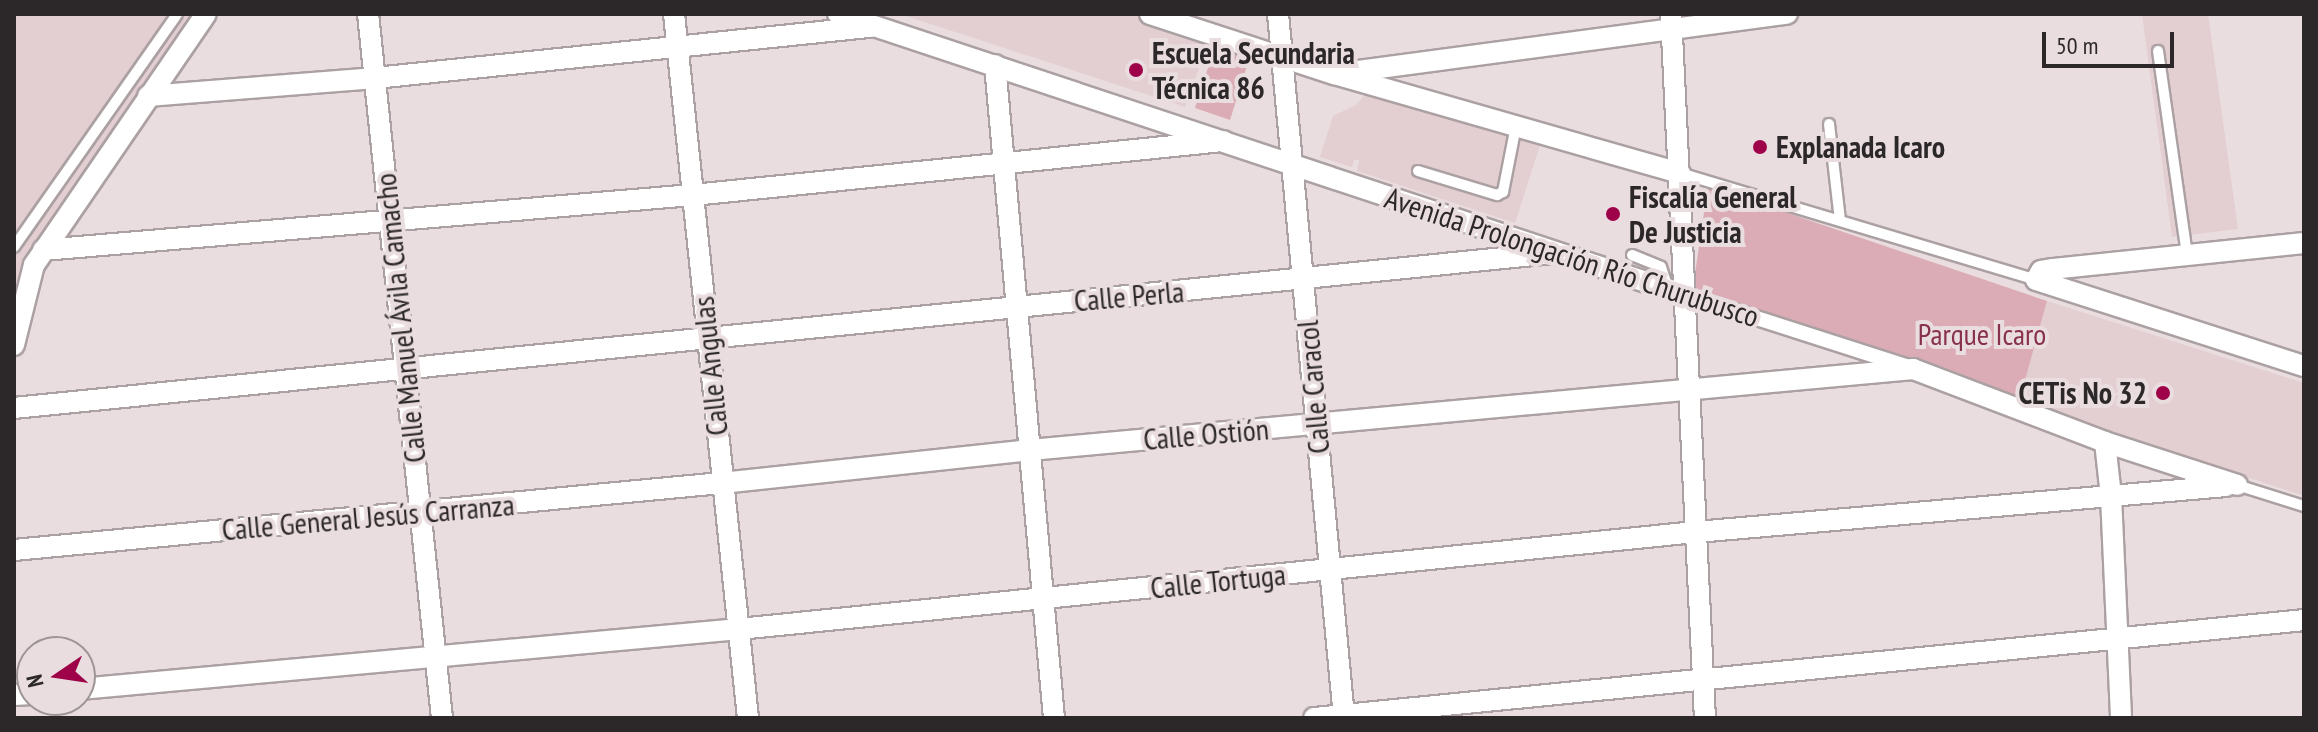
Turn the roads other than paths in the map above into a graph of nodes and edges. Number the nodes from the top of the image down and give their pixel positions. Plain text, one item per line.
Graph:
1 (177, 14) edge
2 (206, 14) edge
3 (368, 14) edge
4 (674, 14) edge
5 (838, 14) edge
6 (1150, 14) edge
7 (1278, 14) edge
8 (1787, 14) edge
9 (1671, 21) edge
10 (877, 26) junction
11 (677, 48) junction
12 (2158, 51) dead end
13 (1282, 55) junction
14 (995, 65) junction
15 (1334, 74) junction
16 (375, 78) junction
17 (148, 96) junction
18 (1829, 124) dead end
19 (1516, 126) junction
20 (1223, 141) junction
21 (1003, 163) junction
22 (1292, 163) junction
23 (1418, 171) dead end
24 (1680, 173) junction
25 (693, 195) junction
26 (1840, 220) junction
27 (390, 221) junction
28 (2304, 243) edge
29 (14, 247) edge
30 (43, 250) junction
31 (1552, 253) junction
32 (1632, 255) dead end
33 (2187, 256) junction
34 (1303, 280) junction
35 (2036, 280) junction
36 (1677, 293) junction
37 (1017, 307) junction
38 (706, 337) junction
39 (14, 345) edge
40 (2304, 366) edge
41 (404, 368) junction
42 (1913, 369) junction
43 (1690, 387) junction
44 (14, 408) edge
45 (1317, 424) junction
46 (2105, 442) junction
47 (1030, 450) junction
48 (722, 483) junction
49 (2237, 485) junction
50 (2111, 496) junction
51 (2304, 506) edge
52 (420, 513) junction
53 (1696, 532) junction
54 (14, 550) edge
55 (1330, 570) junction
56 (1043, 598) junction
57 (2304, 620) edge
58 (739, 629) junction
59 (2117, 639) junction
60 (436, 656) junction
61 (1703, 679) junction
62 (96, 688) edge
63 (1344, 717) edge
64 (442, 718) edge
65 (748, 718) edge
66 (1054, 718) edge
67 (1314, 718) edge
68 (1705, 718) edge
69 (2121, 718) edge

1 - 29 lane
2 - 17 street
3 - 16 street, Calle Manuel Ávila Camacho
4 - 11 street, Calle Angulas
5 - 10 street, Avenida Prolongación Río Churubusco
6 - 13 street
7 - 13 street, Calle Caracol
8 - 9 street
9 - 15 street
9 - 24 street
10 - 11 street
10 - 14 street, Avenida Prolongación Río Churubusco
11 - 16 street
11 - 25 street, Calle Angulas
12 - 33 lane
13 - 15 street
13 - 22 street, Calle Caracol
14 - 20 street, Avenida Prolongación Río Churubusco
14 - 21 street
15 - 19 street
16 - 17 street
16 - 27 street, Calle Manuel Ávila Camacho
17 - 30 street
18 - 26 lane
19 - 23 lane
19 - 24 street
20 - 21 street
20 - 22 street, Avenida Prolongación Río Churubusco
21 - 25 street
21 - 37 street
22 - 31 street, Avenida Prolongación Río Churubusco
22 - 34 street, Calle Caracol
24 - 26 lane
24 - 36 street
25 - 27 street
25 - 38 street, Calle Angulas
26 - 35 lane
27 - 30 street
27 - 41 street, Calle Manuel Ávila Camacho
28 - 33 street
30 - 39 street
31 - 34 street, Calle Perla
31 - 36 street, Avenida Prolongación Río Churubusco
32 - 36 lane
33 - 35 street
34 - 37 street, Calle Perla
34 - 45 street, Calle Caracol
35 - 40 street
36 - 42 street, Avenida Prolongación Río Churubusco
36 - 43 street
37 - 38 street, Calle Perla
37 - 47 street
38 - 41 street, Calle Perla
38 - 48 street, Calle Angulas
41 - 44 street, Calle Perla
41 - 52 street, Calle Manuel Ávila Camacho
42 - 43 street, Calle Ostión
42 - 46 street, Avenida Prolongación Río Churubusco
43 - 45 street, Calle Ostión
43 - 53 street
45 - 47 street, Calle Ostión
45 - 55 street, Calle Caracol
46 - 49 street, Avenida Prolongación Río Churubusco
46 - 50 street
47 - 48 street, Calle Ostión
47 - 56 street
48 - 52 street, Calle General Jesús Carranza
48 - 58 street, Calle Angulas
49 - 50 street, Calle Tortuga
49 - 51 lane, Avenida Prolongación Río Churubusco
50 - 53 street, Calle Tortuga
50 - 59 street
52 - 54 street, Calle General Jesús Carranza
52 - 60 street, Calle Manuel Ávila Camacho
53 - 55 street, Calle Tortuga
53 - 61 street
55 - 56 street, Calle Tortuga
55 - 63 street, Calle Caracol
56 - 58 street, Calle Tortuga
56 - 66 street
57 - 59 street
58 - 60 street, Calle Tortuga
58 - 65 street, Calle Angulas
59 - 61 street
59 - 69 street
60 - 62 street, Calle Tortuga
60 - 64 street, Calle Manuel Ávila Camacho
61 - 63 street
61 - 68 street
63 - 67 street

